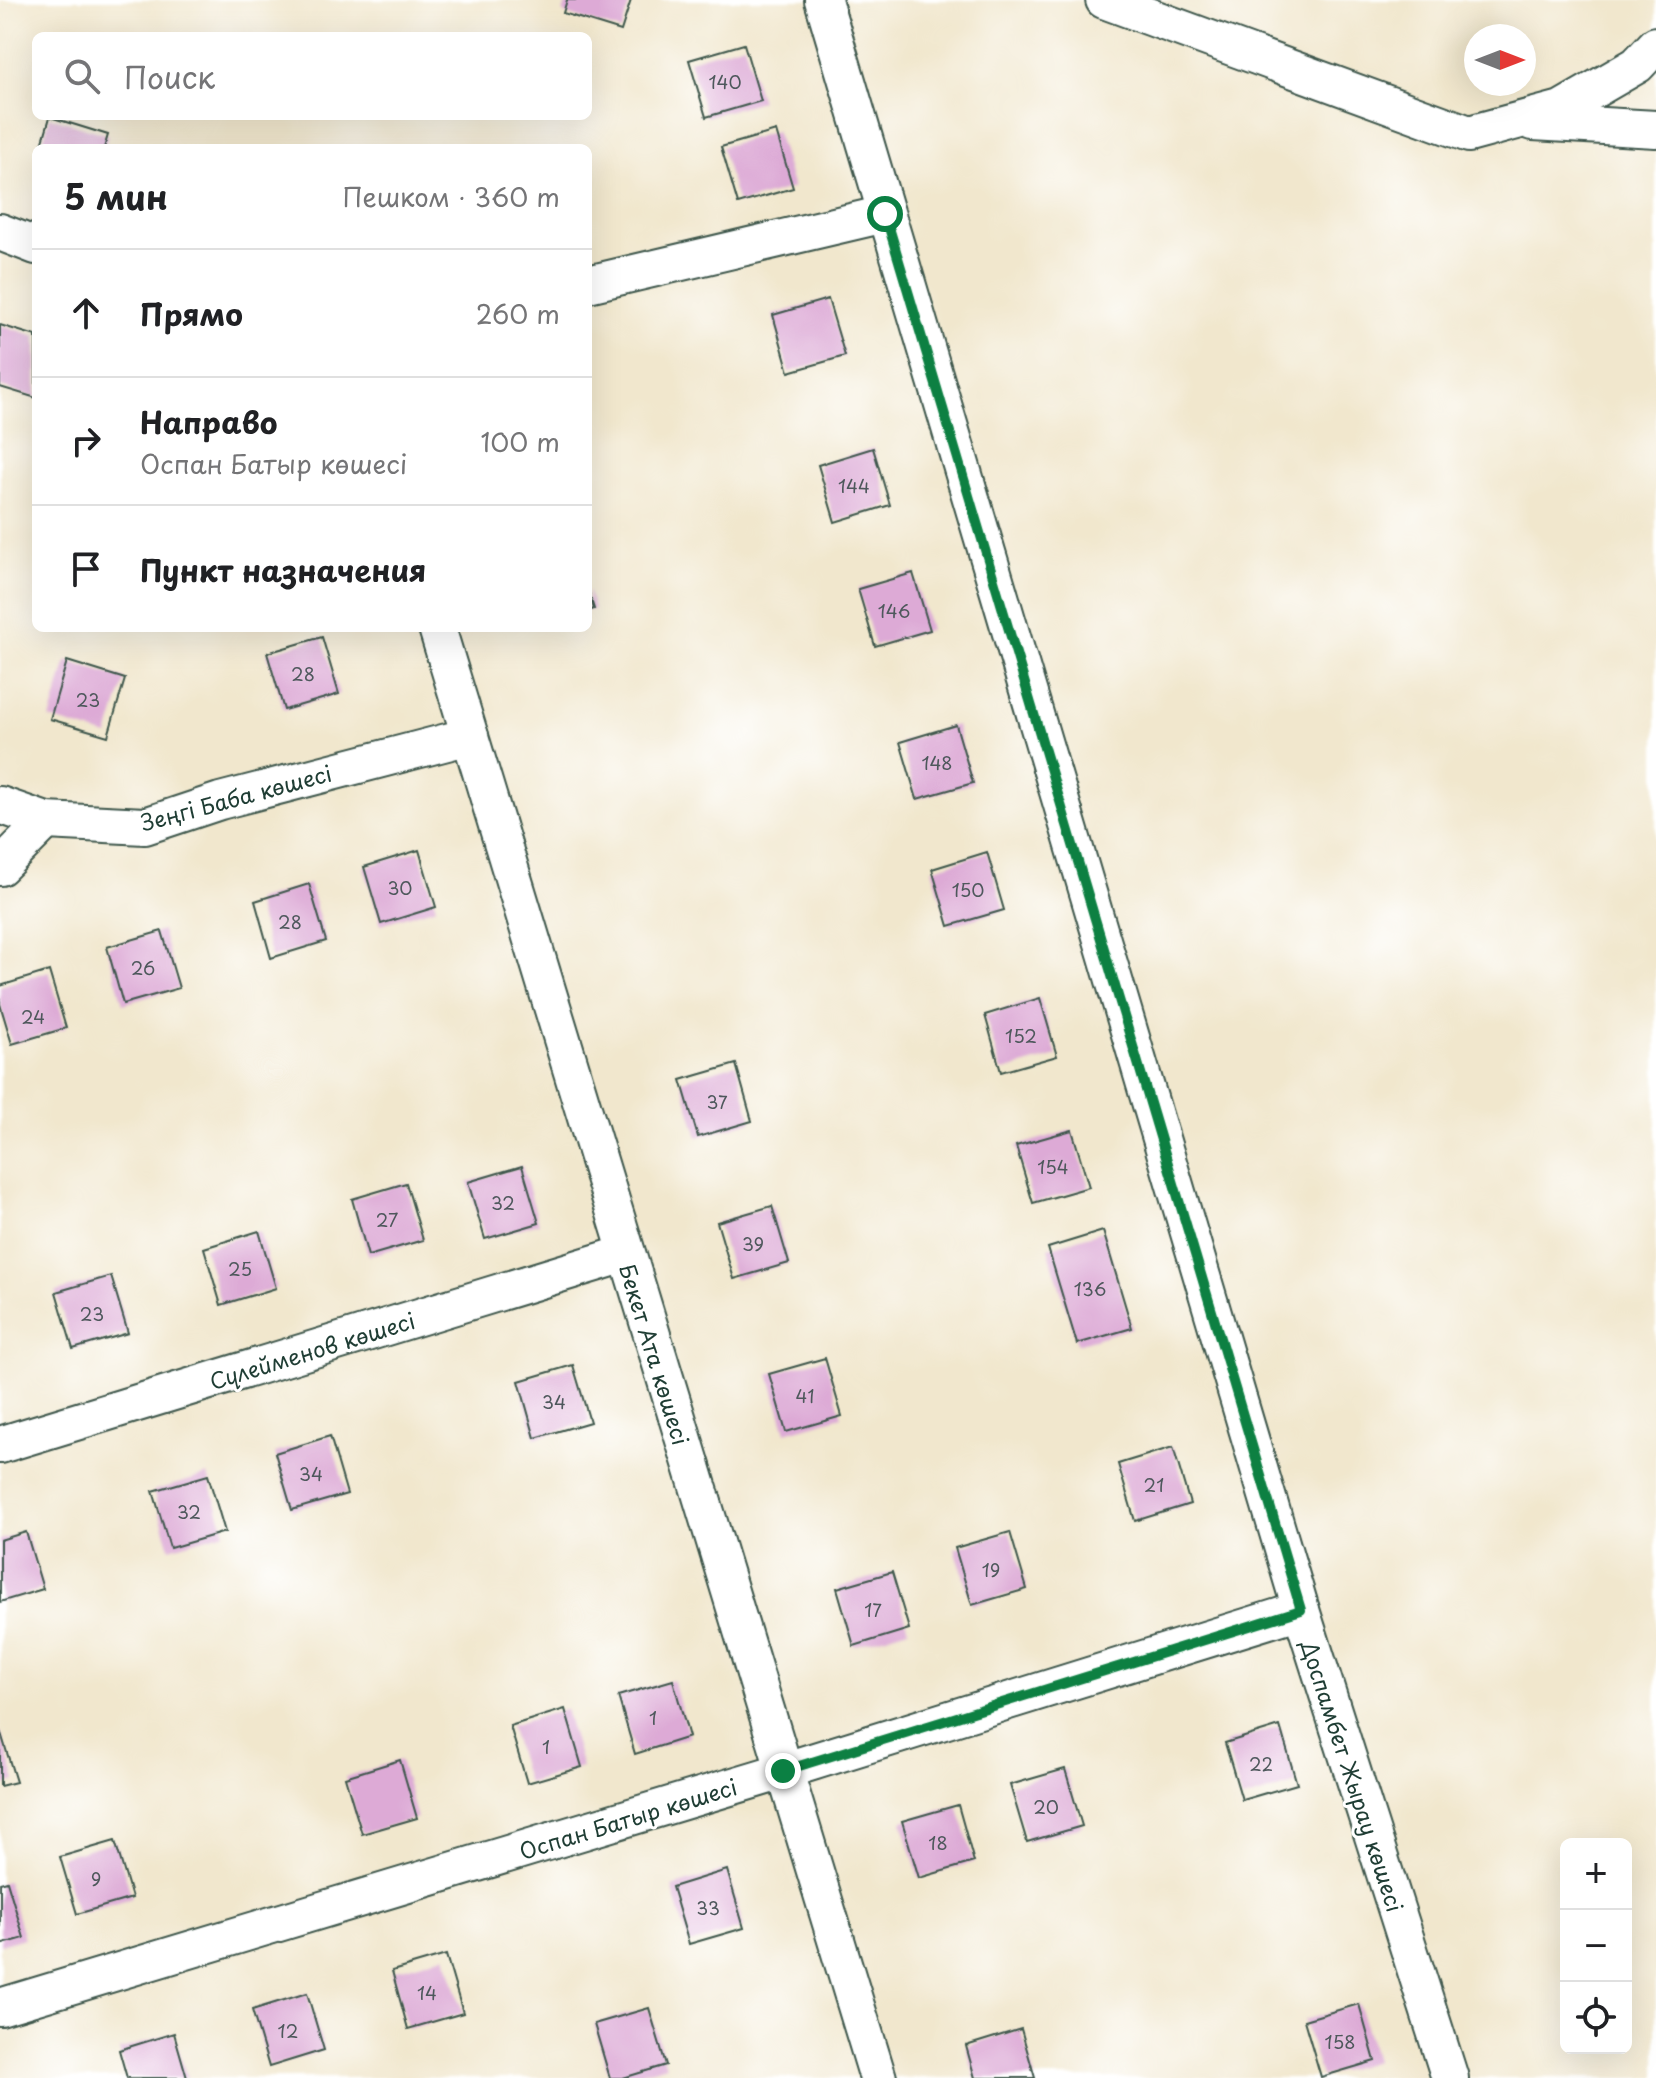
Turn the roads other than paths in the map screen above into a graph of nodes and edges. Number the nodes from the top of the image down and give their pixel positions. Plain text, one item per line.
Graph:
1 (823, 0) edge
2 (1104, 0) edge
3 (1656, 45) edge
4 (1516, 121) junction
5 (1656, 129) edge
6 (885, 214) junction
7 (0, 232) edge
8 (32, 244) edge
9 (592, 283) edge
10 (438, 632) edge
11 (470, 736) junction
12 (0, 805) edge
13 (46, 821) junction
14 (0, 867) edge
15 (625, 1254) junction
16 (0, 1445) edge
17 (1301, 1610) junction
18 (783, 1771) junction
19 (0, 2007) edge
20 (878, 2078) edge
21 (1450, 2078) edge

1 - 6 street, Доспамбет Жырау көшесі
2 - 4 street
3 - 4 street
4 - 5 street
6 - 9 street
6 - 17 street, Доспамбет Жырау көшесі
7 - 8 street
10 - 11 street, Бекет Ата көшесі
11 - 13 street, Зеңгі Баба көшесі
11 - 15 street, Бекет Ата көшесі
12 - 13 street, Зеңгі Баба көшесі
13 - 14 street
15 - 16 street, Сүлейменов көшесі
15 - 18 street, Бекет Ата көшесі
17 - 18 street, Оспан Батыр көшесі
17 - 21 street, Доспамбет Жырау көшесі
18 - 19 street, Оспан Батыр көшесі
18 - 20 street, Бекет Ата көшесі

